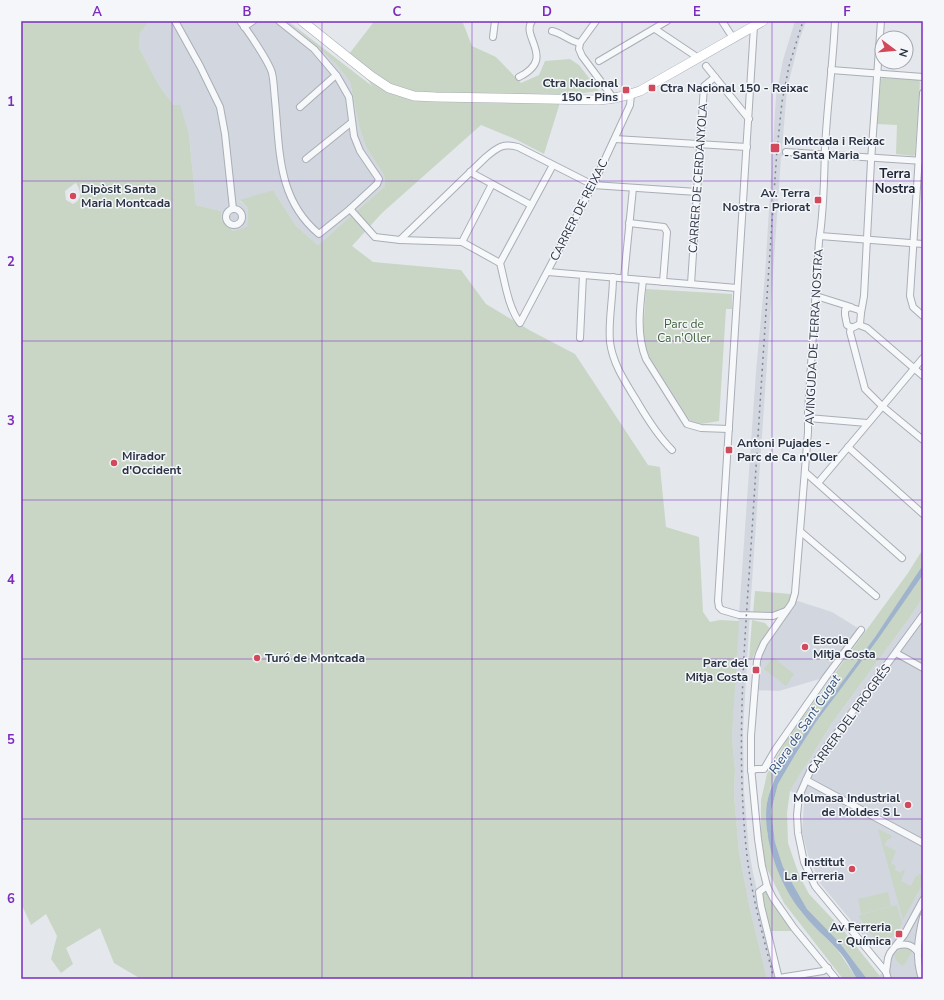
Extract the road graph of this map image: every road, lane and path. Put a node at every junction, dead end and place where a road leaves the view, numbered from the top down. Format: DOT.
graph roads {
  1 [pos="175,21"];
  2 [pos="240,21"];
  3 [pos="253,21"];
  4 [pos="279,21"];
  5 [pos="302,21"];
  6 [pos="495,21"];
  7 [pos="532,21"];
  8 [pos="596,21"];
  9 [pos="667,21"];
  10 [pos="722,21"];
  11 [pos="763,21"];
  12 [pos="835,21"];
  13 [pos="881,21"];
  14 [pos="754,26"];
  15 [pos="244,27"];
  16 [pos="655,29"];
  17 [pos="552,31"];
  18 [pos="493,37"];
  19 [pos="733,38"];
  20 [pos="580,43"];
  21 [pos="694,55"];
  22 [pos="599,61"];
  23 [pos="706,66"];
  24 [pos="831,70"];
  25 [pos="878,73"];
  26 [pos="336,76"];
  27 [pos="519,77"];
  28 [pos="715,77"];
  29 [pos="923,77"];
  30 [pos="923,93"];
  31 [pos="631,94"];
  32 [pos="614,98"];
  33 [pos="300,107"];
  34 [pos="749,118"];
  35 [pos="352,122"];
  36 [pos="615,139"];
  37 [pos="700,145"];
  38 [pos="747,147"];
  39 [pos="786,152"];
  40 [pos="826,155"];
  41 [pos="871,158"];
  42 [pos="306,159"];
  43 [pos="920,161"];
  44 [pos="553,166"];
  45 [pos="470,172"];
  46 [pos="492,184"];
  47 [pos="593,185"];
  48 [pos="633,188"];
  49 [pos="697,192"];
  50 [pos="531,205"];
  51 [pos="233,209"];
  52 [pos="350,209"];
  53 [pos="629,223"];
  54 [pos="820,236"];
  55 [pos="400,240"];
  56 [pos="867,240"];
  57 [pos="462,242"];
  58 [pos="913,243"];
  59 [pos="923,244"];
  60 [pos="500,263"];
  61 [pos="548,272"];
  62 [pos="583,275"];
  63 [pos="613,278"];
  64 [pos="624,278"];
  65 [pos="642,280"];
  66 [pos="663,282"];
  67 [pos="691,284"];
  68 [pos="737,288"];
  69 [pos="816,296"];
  70 [pos="837,303"];
  71 [pos="851,307"];
  72 [pos="845,313"];
  73 [pos="861,313"];
  74 [pos="923,316"];
  75 [pos="859,325"];
  76 [pos="851,327"];
  77 [pos="580,338"];
  78 [pos="923,358"];
  79 [pos="914,369"];
  80 [pos="923,376"];
  81 [pos="882,406"];
  82 [pos="808,418"];
  83 [pos="867,423"];
  84 [pos="729,429"];
  85 [pos="923,440"];
  86 [pos="848,447"];
  87 [pos="672,450"];
  88 [pos="805,472"];
  89 [pos="818,483"];
  90 [pos="923,514"];
  91 [pos="801,532"];
  92 [pos="902,558"];
  93 [pos="876,596"];
  94 [pos="788,610"];
  95 [pos="923,615"];
  96 [pos="767,616"];
  97 [pos="773,629"];
  98 [pos="861,630"];
  99 [pos="896,653"];
  100 [pos="923,668"];
  101 [pos="751,771"];
  102 [pos="806,780"];
  103 [pos="923,843"];
  104 [pos="767,886"];
  105 [pos="923,900"];
  106 [pos="923,917"];
  107 [pos="896,946"];
  108 [pos="918,952"];
  109 [pos="828,968"];
  110 [pos="886,972"];
  111 [pos="779,979"];
  112 [pos="836,979"];
  113 [pos="888,979"];
  114 [pos="922,979"];
  1 -- 51 [label="street"];
  2 -- 15 [label="street"];
  3 -- 15 [label="street"];
  4 -- 26 [label="street"];
  5 -- 32 [label="main road"];
  6 -- 18 [label="street"];
  7 -- 27 [label="street"];
  8 -- 20 [label="street"];
  9 -- 16 [label="street"];
  10 -- 19 [label="street"];
  11 -- 14 [label="main road"];
  12 -- 24 [label="street, AVINGUDA DE TERRA NOSTRA"];
  13 -- 25 [label="street"];
  14 -- 19 [label="main road"];
  14 -- 34 [label="street"];
  15 -- 52 [label="street"];
  16 -- 21 [label="street"];
  16 -- 22 [label="street"];
  17 -- 20 [label="street"];
  19 -- 31 [label="main road"];
  20 -- 32 [label="street"];
  23 -- 28 [label="street"];
  24 -- 25 [label="street"];
  24 -- 40 [label="street, AVINGUDA DE TERRA NOSTRA"];
  25 -- 29 [label="street"];
  25 -- 41 [label="street"];
  26 -- 33 [label="street"];
  26 -- 35 [label="street"];
  28 -- 34 [label="street"];
  28 -- 37 [label="street, CARRER DE CERDANYOLA"];
  30 -- 43 [label="street"];
  31 -- 32 [label="main road"];
  31 -- 36 [label="street, CARRER DE REIXAC"];
  34 -- 38 [label="street"];
  35 -- 42 [label="street"];
  35 -- 52 [label="street"];
  36 -- 37 [label="street"];
  36 -- 47 [label="street, CARRER DE REIXAC"];
  37 -- 38 [label="street"];
  37 -- 49 [label="street, CARRER DE CERDANYOLA"];
  38 -- 68 [label="street"];
  39 -- 40 [label="street"];
  40 -- 41 [label="street"];
  40 -- 54 [label="street, AVINGUDA DE TERRA NOSTRA"];
  41 -- 43 [label="street"];
  41 -- 56 [label="street"];
  43 -- 58 [label="street"];
  44 -- 45 [label="street"];
  44 -- 47 [label="street"];
  44 -- 50 [label="street"];
  45 -- 46 [label="street"];
  45 -- 55 [label="street"];
  46 -- 50 [label="street"];
  46 -- 57 [label="street"];
  47 -- 48 [label="street"];
  47 -- 61 [label="street, CARRER DE REIXAC"];
  48 -- 49 [label="street"];
  48 -- 53 [label="street"];
  49 -- 67 [label="street, CARRER DE CERDANYOLA"];
  50 -- 60 [label="street"];
  52 -- 55 [label="street"];
  53 -- 64 [label="street"];
  53 -- 66 [label="street"];
  54 -- 56 [label="street"];
  54 -- 69 [label="street, AVINGUDA DE TERRA NOSTRA"];
  55 -- 57 [label="street"];
  56 -- 58 [label="street"];
  56 -- 73 [label="street"];
  57 -- 60 [label="street"];
  58 -- 59 [label="street"];
  58 -- 74 [label="street"];
  60 -- 61 [label="street, CARRER DE REIXAC"];
  61 -- 62 [label="street"];
  62 -- 63 [label="street"];
  62 -- 77 [label="street"];
  63 -- 64 [label="street"];
  63 -- 87 [label="street"];
  64 -- 65 [label="street"];
  65 -- 66 [label="street"];
  65 -- 84 [label="street"];
  66 -- 67 [label="street"];
  67 -- 68 [label="street"];
  68 -- 84 [label="street"];
  69 -- 70 [label="street"];
  69 -- 82 [label="street, AVINGUDA DE TERRA NOSTRA"];
  70 -- 71 [label="street"];
  70 -- 72 [label="street"];
  71 -- 72 [label="street"];
  71 -- 73 [label="street"];
  72 -- 76 [label="street"];
  73 -- 75 [label="street"];
  75 -- 76 [label="street"];
  75 -- 79 [label="street"];
  76 -- 81 [label="street"];
  78 -- 79 [label="street"];
  79 -- 80 [label="street"];
  79 -- 81 [label="street"];
  81 -- 83 [label="street"];
  81 -- 85 [label="street"];
  82 -- 83 [label="street"];
  82 -- 88 [label="street, AVINGUDA DE TERRA NOSTRA"];
  83 -- 86 [label="street"];
  84 -- 96 [label="street"];
  86 -- 89 [label="street"];
  86 -- 90 [label="street"];
  88 -- 89 [label="street"];
  88 -- 91 [label="street, AVINGUDA DE TERRA NOSTRA"];
  89 -- 92 [label="street"];
  91 -- 93 [label="street"];
  91 -- 94 [label="street, AVINGUDA DE TERRA NOSTRA"];
  94 -- 96 [label="street"];
  94 -- 97 [label="street, AVINGUDA DE TERRA NOSTRA"];
  95 -- 99 [label="street, CARRER DEL PROGRÉS"];
  96 -- 97 [label="street"];
  97 -- 101 [label="street, AVINGUDA DE TERRA NOSTRA"];
  98 -- 101 [label="street"];
  99 -- 100 [label="street"];
  99 -- 102 [label="street, CARRER DEL PROGRÉS"];
  101 -- 104 [label="street, AVINGUDA DE TERRA NOSTRA"];
  102 -- 103 [label="street"];
  102 -- 110 [label="street, CARRER DEL PROGRÉS"];
  104 -- 109 [label="street, AVINGUDA DE TERRA NOSTRA"];
  104 -- 111 [label="street"];
  105 -- 107 [label="street"];
  106 -- 108 [label="street"];
  107 -- 108 [label="street"];
  107 -- 110 [label="street"];
  108 -- 114 [label="street"];
  109 -- 111 [label="street"];
  109 -- 112 [label="street, AVINGUDA DE TERRA NOSTRA"];
  110 -- 113 [label="street"];
}
